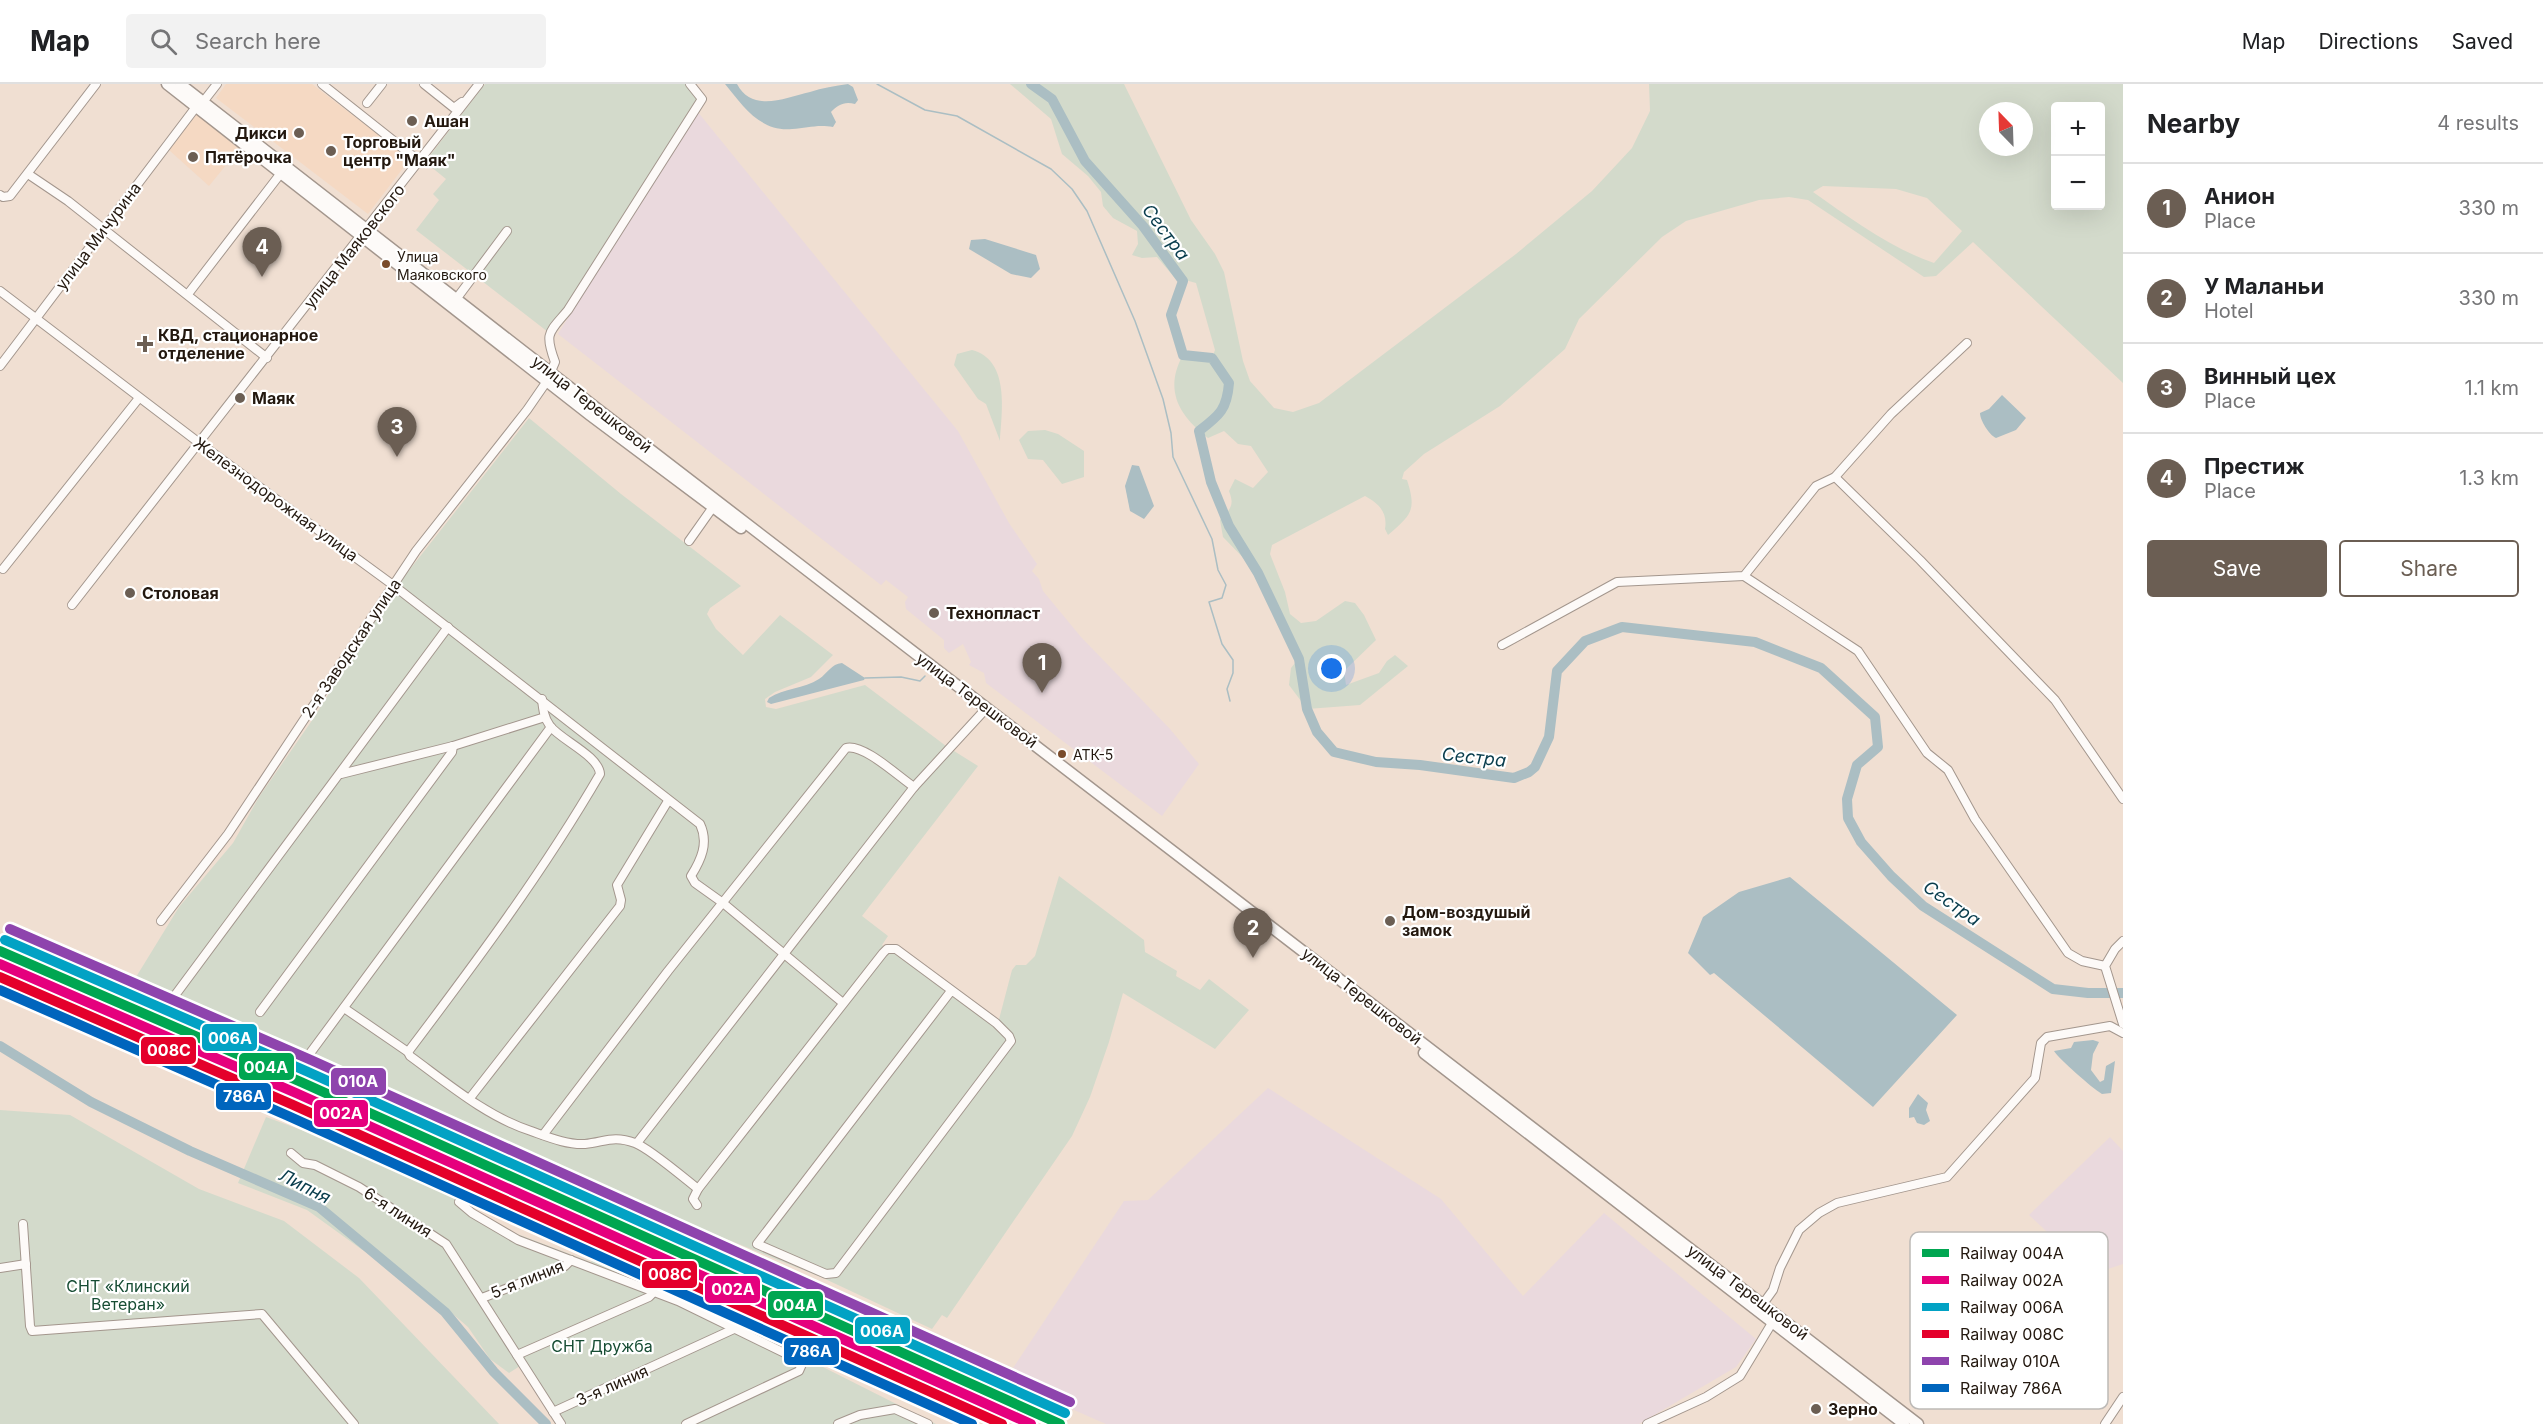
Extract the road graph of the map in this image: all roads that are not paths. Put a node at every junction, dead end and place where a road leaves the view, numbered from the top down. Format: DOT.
graph roads {
  1 [pos="96,84"];
  2 [pos="167,84"];
  3 [pos="180,84"];
  4 [pos="217,84"];
  5 [pos="322,84"];
  6 [pos="382,84"];
  7 [pos="424,84"];
  8 [pos="479,84"];
  9 [pos="690,84"];
  10 [pos="368,103"];
  11 [pos="200,105"];
  12 [pos="419,161"];
  13 [pos="281,173"];
  14 [pos="28,174"];
  15 [pos="0,195"];
  16 [pos="103,228"];
  17 [pos="507,231"];
  18 [pos="364,232"];
  19 [pos="0,291"];
  20 [pos="188,294"];
  21 [pos="457,298"];
  22 [pos="36,318"];
  23 [pos="1966,343"];
  24 [pos="267,358"];
  25 [pos="0,366"];
  26 [pos="549,377"];
  27 [pos="139,398"];
  28 [pos="198,442"];
  29 [pos="1835,477"];
  30 [pos="713,507"];
  31 [pos="689,541"];
  32 [pos="3,569"];
  33 [pos="1744,576"];
  34 [pos="393,585"];
  35 [pos="72,606"];
  36 [pos="448,627"];
  37 [pos="1502,645"];
  38 [pos="542,699"];
  39 [pos="982,712"];
  40 [pos="545,717"];
  41 [pos="551,727"];
  42 [pos="453,746"];
  43 [pos="341,774"];
  44 [pos="914,787"];
  45 [pos="2123,799"];
  46 [pos="668,801"];
  47 [pos="723,903"];
  48 [pos="161,921"];
  49 [pos="2123,941"];
  50 [pos="782,955"];
  51 [pos="2105,966"];
  52 [pos="951,991"];
  53 [pos="173,998"];
  54 [pos="843,1003"];
  55 [pos="344,1008"];
  56 [pos="260,1012"];
  57 [pos="2123,1024"];
  58 [pos="2123,1033"];
  59 [pos="311,1052"];
  60 [pos="408,1052"];
  61 [pos="470,1098"];
  62 [pos="543,1135"];
  63 [pos="637,1143"];
  64 [pos="291,1154"];
  65 [pos="698,1189"];
  66 [pos="459,1202"];
  67 [pos="697,1205"];
  68 [pos="23,1224"];
  69 [pos="571,1260"];
  70 [pos="26,1264"];
  71 [pos="0,1268"];
  72 [pos="654,1292"];
  73 [pos="482,1298"];
  74 [pos="1761,1307"];
  75 [pos="1775,1319"];
  76 [pos="736,1328"];
  77 [pos="517,1355"];
  78 [pos="2123,1397"];
  79 [pos="553,1412"];
  80 [pos="354,1424"];
  81 [pos="561,1424"];
  82 [pos="686,1424"];
  83 [pos="838,1424"];
  84 [pos="928,1424"];
  85 [pos="1647,1424"];
  86 [pos="1904,1424"];
  87 [pos="1918,1424"];
  88 [pos="2105,1424"];
  1 -- 14 [label="street"];
  2 -- 11 [label="highway, улица Терешковой"];
  3 -- 11 [label="highway, улица Терешковой"];
  4 -- 11 [label="street, улица Мичурина"];
  5 -- 12 [label="street"];
  6 -- 10 [label="street"];
  7 -- 8 [label="street"];
  8 -- 12 [label="street, улица Маяковского"];
  9 -- 26 [label="street"];
  11 -- 13 [label="highway, улица Терешковой"];
  11 -- 16 [label="street, улица Мичурина"];
  11 -- 18 [label="highway, улица Терешковой"];
  12 -- 18 [label="street, улица Маяковского"];
  13 -- 18 [label="highway, улица Терешковой"];
  13 -- 20 [label="street"];
  14 -- 15 [label="street"];
  14 -- 16 [label="street"];
  16 -- 20 [label="street"];
  16 -- 22 [label="street, улица Мичурина"];
  17 -- 21 [label="street"];
  18 -- 21 [label="highway, улица Терешковой"];
  18 -- 24 [label="street, улица Маяковского"];
  18 -- 26 [label="highway, улица Терешковой"];
  19 -- 22 [label="street, Железнодорожная улица"];
  20 -- 24 [label="street"];
  21 -- 26 [label="highway, улица Терешковой"];
  22 -- 25 [label="street, улица Мичурина"];
  22 -- 27 [label="street, Железнодорожная улица"];
  23 -- 29 [label="street"];
  24 -- 28 [label="street, улица Маяковского"];
  26 -- 30 [label="highway, улица Терешковой"];
  26 -- 34 [label="street, 2-я Заводская улица"];
  26 -- 74 [label="highway, улица Терешковой"];
  27 -- 28 [label="street, Железнодорожная улица"];
  27 -- 32 [label="street"];
  28 -- 34 [label="street, Железнодорожная улица"];
  28 -- 35 [label="street, улица Маяковского"];
  29 -- 33 [label="street"];
  29 -- 45 [label="street"];
  30 -- 31 [label="street"];
  30 -- 39 [label="highway, улица Терешковой"];
  33 -- 37 [label="street"];
  33 -- 51 [label="street"];
  34 -- 36 [label="street, Железнодорожная улица"];
  34 -- 48 [label="street, 2-я Заводская улица"];
  36 -- 38 [label="street, Железнодорожная улица"];
  36 -- 43 [label="street"];
  38 -- 40 [label="street"];
  38 -- 46 [label="street, Железнодорожная улица"];
  39 -- 44 [label="street"];
  39 -- 74 [label="highway, улица Терешковой"];
  40 -- 41 [label="street"];
  40 -- 42 [label="street"];
  41 -- 55 [label="street"];
  41 -- 60 [label="street"];
  42 -- 43 [label="street"];
  42 -- 56 [label="street"];
  43 -- 53 [label="street"];
  44 -- 47 [label="street"];
  44 -- 50 [label="street"];
  46 -- 47 [label="street, Железнодорожная улица"];
  46 -- 61 [label="street"];
  47 -- 50 [label="street"];
  47 -- 62 [label="street"];
  49 -- 51 [label="street"];
  50 -- 54 [label="street"];
  50 -- 63 [label="street"];
  51 -- 57 [label="street"];
  52 -- 52 [label="street"];
  52 -- 54 [label="street"];
  54 -- 65 [label="street"];
  55 -- 59 [label="street"];
  55 -- 60 [label="street"];
  58 -- 74 [label="street"];
  60 -- 61 [label="street"];
  61 -- 62 [label="street"];
  62 -- 63 [label="street"];
  63 -- 65 [label="street"];
  64 -- 73 [label="street, 6-я линия"];
  65 -- 67 [label="street"];
  66 -- 69 [label="street"];
  68 -- 70 [label="street"];
  69 -- 72 [label="street"];
  69 -- 73 [label="street, 5-я линия"];
  70 -- 71 [label="street"];
  70 -- 80 [label="street"];
  72 -- 76 [label="street"];
  72 -- 77 [label="street"];
  73 -- 77 [label="street, 6-я линия"];
  74 -- 75 [label="highway, улица Терешковой"];
  75 -- 85 [label="street"];
  75 -- 86 [label="highway, улица Терешковой"];
  75 -- 87 [label="highway, улица Терешковой"];
  76 -- 79 [label="street, 3-я линия"];
  76 -- 82 [label="street"];
  77 -- 79 [label="street, 6-я линия"];
  78 -- 88 [label="street"];
  79 -- 81 [label="street, 6-я линия"];
  83 -- 84 [label="street"];
}
